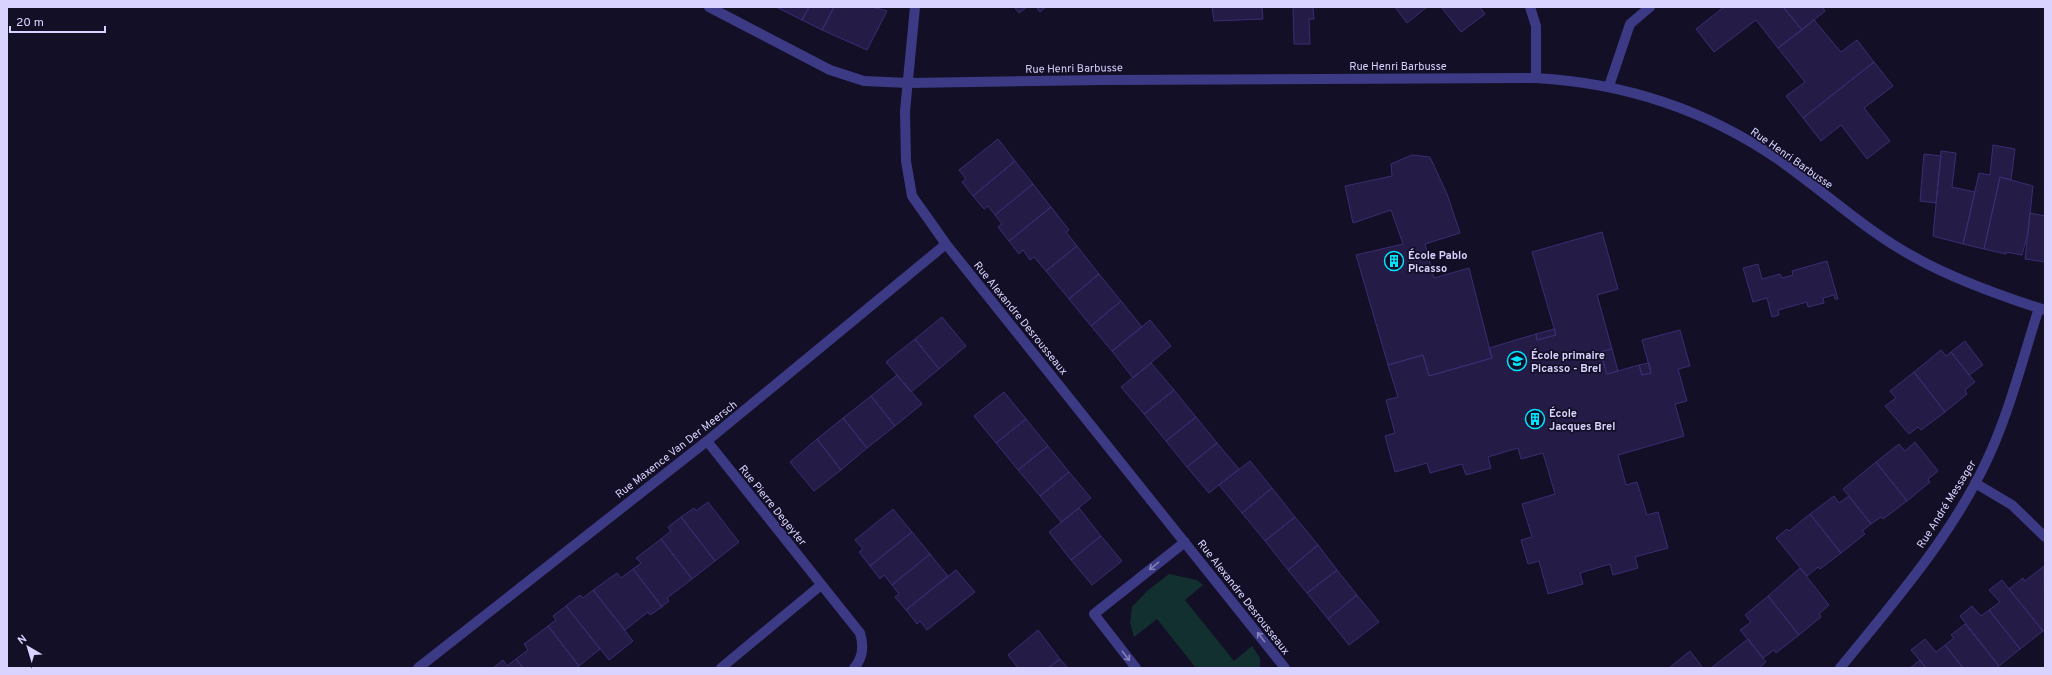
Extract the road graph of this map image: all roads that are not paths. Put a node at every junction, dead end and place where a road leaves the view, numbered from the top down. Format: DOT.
graph roads {
  1 [pos="709,7"];
  2 [pos="914,7"];
  3 [pos="1530,7"];
  4 [pos="1650,7"];
  5 [pos="1536,78"];
  6 [pos="908,83"];
  7 [pos="1609,86"];
  8 [pos="946,244"];
  9 [pos="2042,309"];
  10 [pos="707,441"];
  11 [pos="1975,484"];
  12 [pos="2045,537"];
  13 [pos="1185,542"];
  14 [pos="821,585"];
  15 [pos="418,668"];
  16 [pos="721,668"];
  17 [pos="854,668"];
  18 [pos="1136,668"];
  19 [pos="1285,668"];
  20 [pos="1840,668"];
  1 -- 6 [label="street, Rue Henri Barbusse"];
  2 -- 6 [label="street, Rue Alexandre Desrousseaux"];
  3 -- 5 [label="street"];
  4 -- 7 [label="street"];
  5 -- 6 [label="street, Rue Henri Barbusse"];
  5 -- 7 [label="street, Rue Henri Barbusse"];
  6 -- 8 [label="street, Rue Alexandre Desrousseaux"];
  7 -- 9 [label="street, Rue Henri Barbusse"];
  8 -- 10 [label="street, Rue Maxence Van Der Meersch"];
  8 -- 13 [label="street, Rue Alexandre Desrousseaux"];
  9 -- 11 [label="street, Rue André Messager"];
  10 -- 14 [label="street, Rue Pierre Degeyter"];
  10 -- 15 [label="street, Rue Maxence Van Der Meersch"];
  11 -- 12 [label="street"];
  11 -- 20 [label="street, Rue André Messager"];
  13 -- 18 [label="street, Rue Alexandre Desrousseaux, one-way"];
  19 -- 13 [label="street, Rue Alexandre Desrousseaux, one-way"];
  14 -- 16 [label="street"];
  14 -- 17 [label="street, Rue Pierre Degeyter"];
}
